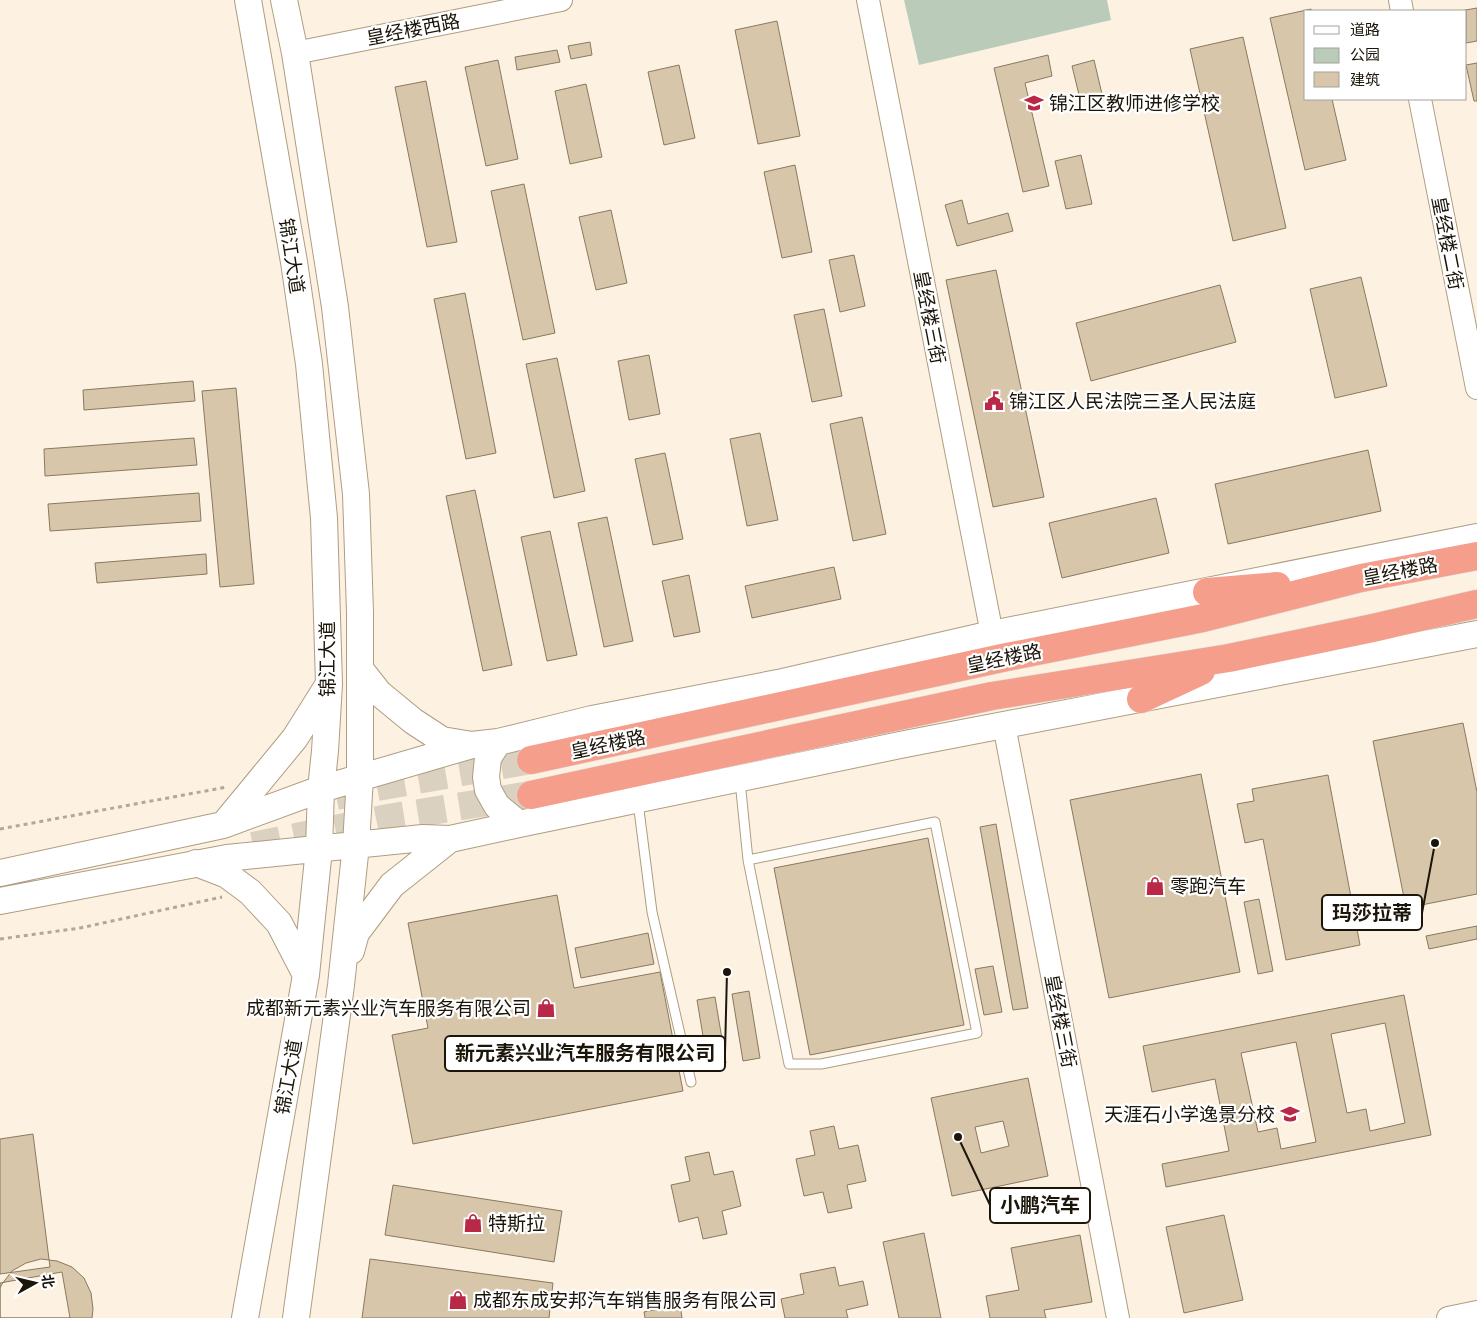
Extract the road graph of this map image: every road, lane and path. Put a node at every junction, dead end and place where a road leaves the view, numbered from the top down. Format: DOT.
graph roads {
  1 [pos="248,0"];
  2 [pos="284,0"];
  3 [pos="561,0"];
  4 [pos="868,0"];
  5 [pos="295,52"];
  6 [pos="1420,100"];
  7 [pos="1477,388"];
  8 [pos="1477,537"];
  9 [pos="1477,556"];
  10 [pos="1361,578"];
  11 [pos="1207,592"];
  12 [pos="1477,604"];
  13 [pos="992,634"];
  14 [pos="1477,634"];
  15 [pos="1229,658"];
  16 [pos="360,669"];
  17 [pos="329,684"];
  18 [pos="1141,699"];
  19 [pos="1004,725"];
  20 [pos="498,742"];
  21 [pos="472,745"];
  22 [pos="531,760"];
  23 [pos="360,777"];
  24 [pos="740,778"];
  25 [pos="260,781"];
  26 [pos="321,789"];
  27 [pos="531,795"];
  28 [pos="638,799"];
  29 [pos="518,824"];
  30 [pos="223,825"];
  31 [pos="0,829"];
  32 [pos="450,839"];
  33 [pos="356,845"];
  34 [pos="319,849"];
  35 [pos="748,860"];
  36 [pos="196,863"];
  37 [pos="0,873"];
  38 [pos="250,892"];
  39 [pos="0,901"];
  40 [pos="0,939"];
  41 [pos="306,974"];
  42 [pos="341,985"];
  43 [pos="690,1082"];
  44 [pos="1477,1312"];
  45 [pos="246,1318"];
  46 [pos="296,1318"];
  47 [pos="1118,1318"];
  48 [pos="1448,1318"];
  1 -- 17 [label="main road, 锦江大道"];
  2 -- 5 [label="main road, 锦江大道"];
  3 -- 5 [label="street, 皇经楼西路"];
  4 -- 13 [label="street, 皇经楼三街"];
  5 -- 16 [label="main road, 锦江大道"];
  6 -- 7 [label="street, 皇经楼二街"];
  8 -- 11 [label="main road"];
  9 -- 10 [label="highway, 皇经楼路"];
  10 -- 11 [label="highway"];
  10 -- 22 [label="highway, 皇经楼路"];
  11 -- 13 [label="main road"];
  12 -- 15 [label="highway, 皇经楼路"];
  13 -- 20 [label="main road"];
  14 -- 18 [label="main road"];
  15 -- 18 [label="highway"];
  15 -- 27 [label="highway, 皇经楼路"];
  16 -- 21 [label="main road"];
  16 -- 23 [label="main road, 锦江大道"];
  17 -- 25 [label="main road"];
  17 -- 26 [label="main road, 锦江大道"];
  18 -- 19 [label="main road"];
  19 -- 24 [label="main road"];
  19 -- 47 [label="street, 皇经楼三街"];
  20 -- 21 [label="main road"];
  20 -- 29 [label="main road"];
  21 -- 23 [label="main road"];
  23 -- 26 [label="main road"];
  23 -- 33 [label="main road, 锦江大道"];
  24 -- 28 [label="main road"];
  24 -- 35 [label="lane"];
  25 -- 30 [label="main road"];
  25 -- 31 [label="path"];
  26 -- 30 [label="main road"];
  26 -- 34 [label="main road, 锦江大道"];
  28 -- 29 [label="main road"];
  28 -- 43 [label="lane"];
  29 -- 32 [label="main road"];
  30 -- 37 [label="main road"];
  32 -- 33 [label="main road"];
  32 -- 42 [label="main road"];
  33 -- 34 [label="main road"];
  33 -- 42 [label="main road, 锦江大道"];
  34 -- 36 [label="main road"];
  34 -- 41 [label="main road, 锦江大道"];
  35 -- 35 [label="lane"];
  36 -- 38 [label="main road"];
  36 -- 39 [label="main road"];
  38 -- 40 [label="path"];
  38 -- 41 [label="main road"];
  41 -- 45 [label="main road, 锦江大道"];
  42 -- 46 [label="main road, 锦江大道"];
  44 -- 48 [label="street"];
}
